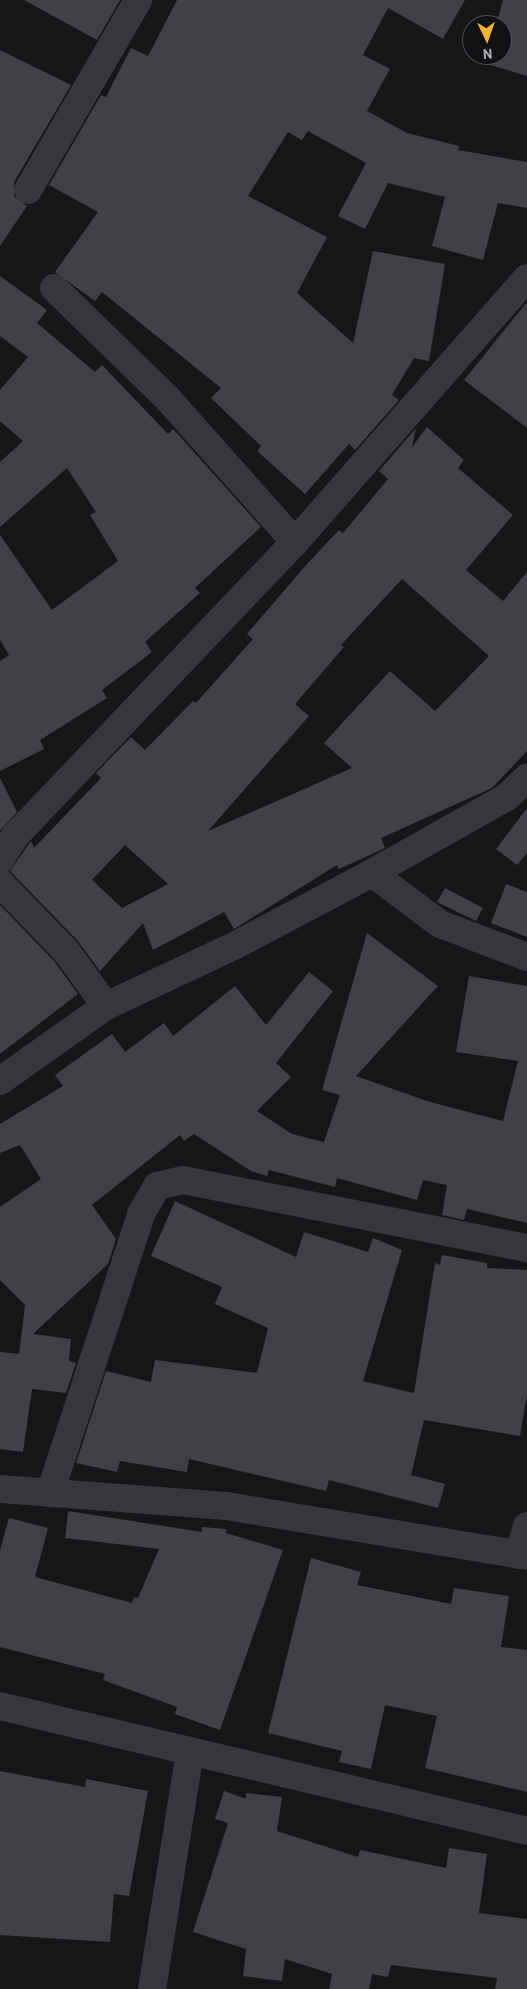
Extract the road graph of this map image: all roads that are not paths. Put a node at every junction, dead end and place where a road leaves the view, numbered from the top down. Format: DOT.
graph roads {
  1 [pos="138,0"];
  2 [pos="28,190"];
  3 [pos="527,278"];
  4 [pos="54,288"];
  5 [pos="295,542"];
  6 [pos="527,778"];
  7 [pos="0,860"];
  8 [pos="372,873"];
  9 [pos="0,883"];
  10 [pos="527,957"];
  11 [pos="106,1006"];
  12 [pos="0,1081"];
  13 [pos="527,1248"];
  14 [pos="0,1489"];
  15 [pos="50,1493"];
  16 [pos="527,1526"];
  17 [pos="523,1556"];
  18 [pos="0,1706"];
  19 [pos="190,1752"];
  20 [pos="527,1831"];
  21 [pos="152,1989"];
  1 -- 2 [label="street"];
  3 -- 5 [label="street"];
  4 -- 5 [label="street"];
  5 -- 7 [label="street"];
  6 -- 8 [label="street"];
  8 -- 10 [label="street"];
  8 -- 11 [label="street"];
  9 -- 11 [label="street"];
  11 -- 12 [label="street"];
  13 -- 15 [label="street"];
  14 -- 15 [label="street"];
  15 -- 17 [label="street"];
  16 -- 17 [label="street"];
  18 -- 19 [label="street"];
  19 -- 20 [label="street"];
  19 -- 21 [label="street"];
}
